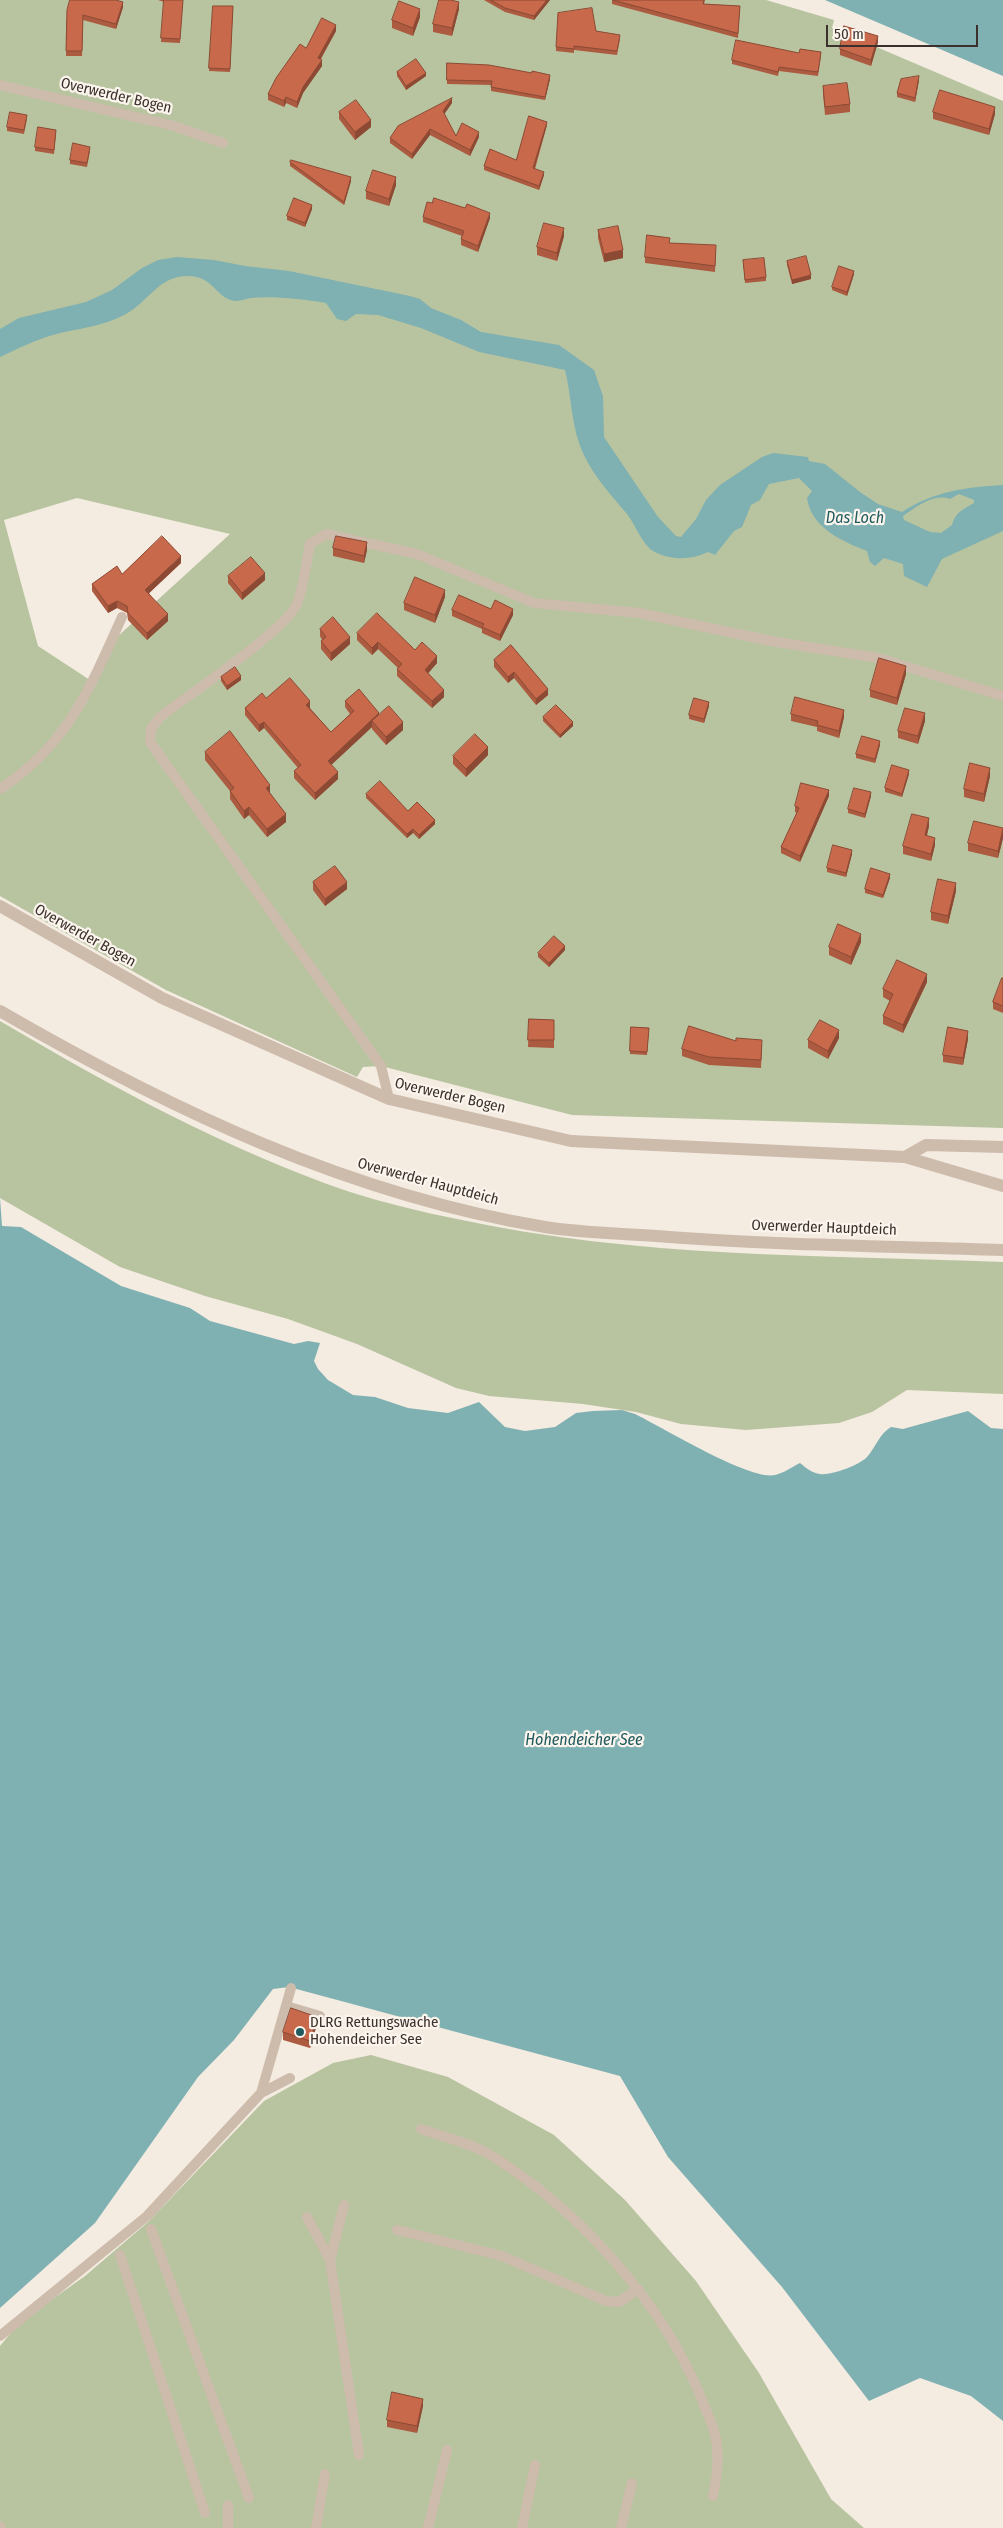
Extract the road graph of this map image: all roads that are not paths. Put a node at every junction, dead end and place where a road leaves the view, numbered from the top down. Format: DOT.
graph roads {
  1 [pos="0,85"];
  2 [pos="223,143"];
  3 [pos="122,617"];
  4 [pos="1003,696"];
  5 [pos="0,789"];
  6 [pos="0,906"];
  7 [pos="0,1011"];
  8 [pos="389,1099"];
  9 [pos="1003,1147"];
  10 [pos="905,1157"];
  11 [pos="1003,1186"];
  12 [pos="1003,1250"];
  13 [pos="291,1988"];
  14 [pos="286,2006"];
  15 [pos="320,2016"];
  16 [pos="290,2078"];
  17 [pos="261,2093"];
  18 [pos="421,2129"];
  19 [pos="344,2205"];
  20 [pos="308,2217"];
  21 [pos="151,2228"];
  22 [pos="397,2230"];
  23 [pos="120,2255"];
  24 [pos="330,2260"];
  25 [pos="638,2289"];
  26 [pos="0,2336"];
  27 [pos="446,2450"];
  28 [pos="359,2455"];
  29 [pos="535,2465"];
  30 [pos="325,2474"];
  31 [pos="632,2483"];
  32 [pos="713,2496"];
  33 [pos="249,2498"];
  34 [pos="228,2505"];
  35 [pos="205,2513"];
  36 [pos="228,2528"];
  37 [pos="316,2528"];
  38 [pos="428,2528"];
  39 [pos="522,2528"];
  40 [pos="621,2528"];
  1 -- 2 [label="lane, Overwerder Bogen"];
  3 -- 5 [label="lane"];
  4 -- 8 [label="lane"];
  6 -- 8 [label="street, Overwerder Bogen"];
  7 -- 12 [label="street, Overwerder Hauptdeich"];
  8 -- 10 [label="street, Overwerder Bogen"];
  9 -- 10 [label="street, Overwerder Bogen"];
  10 -- 11 [label="street, Overwerder Bogen"];
  13 -- 14 [label="lane"];
  14 -- 15 [label="lane"];
  14 -- 17 [label="lane"];
  16 -- 17 [label="lane"];
  17 -- 26 [label="lane"];
  18 -- 25 [label="lane"];
  19 -- 24 [label="lane"];
  20 -- 24 [label="lane"];
  21 -- 33 [label="lane"];
  22 -- 25 [label="lane"];
  23 -- 35 [label="lane"];
  24 -- 28 [label="lane"];
  25 -- 32 [label="lane"];
  27 -- 38 [label="lane"];
  29 -- 39 [label="lane"];
  30 -- 37 [label="lane"];
  31 -- 40 [label="lane"];
  34 -- 36 [label="lane"];
}
